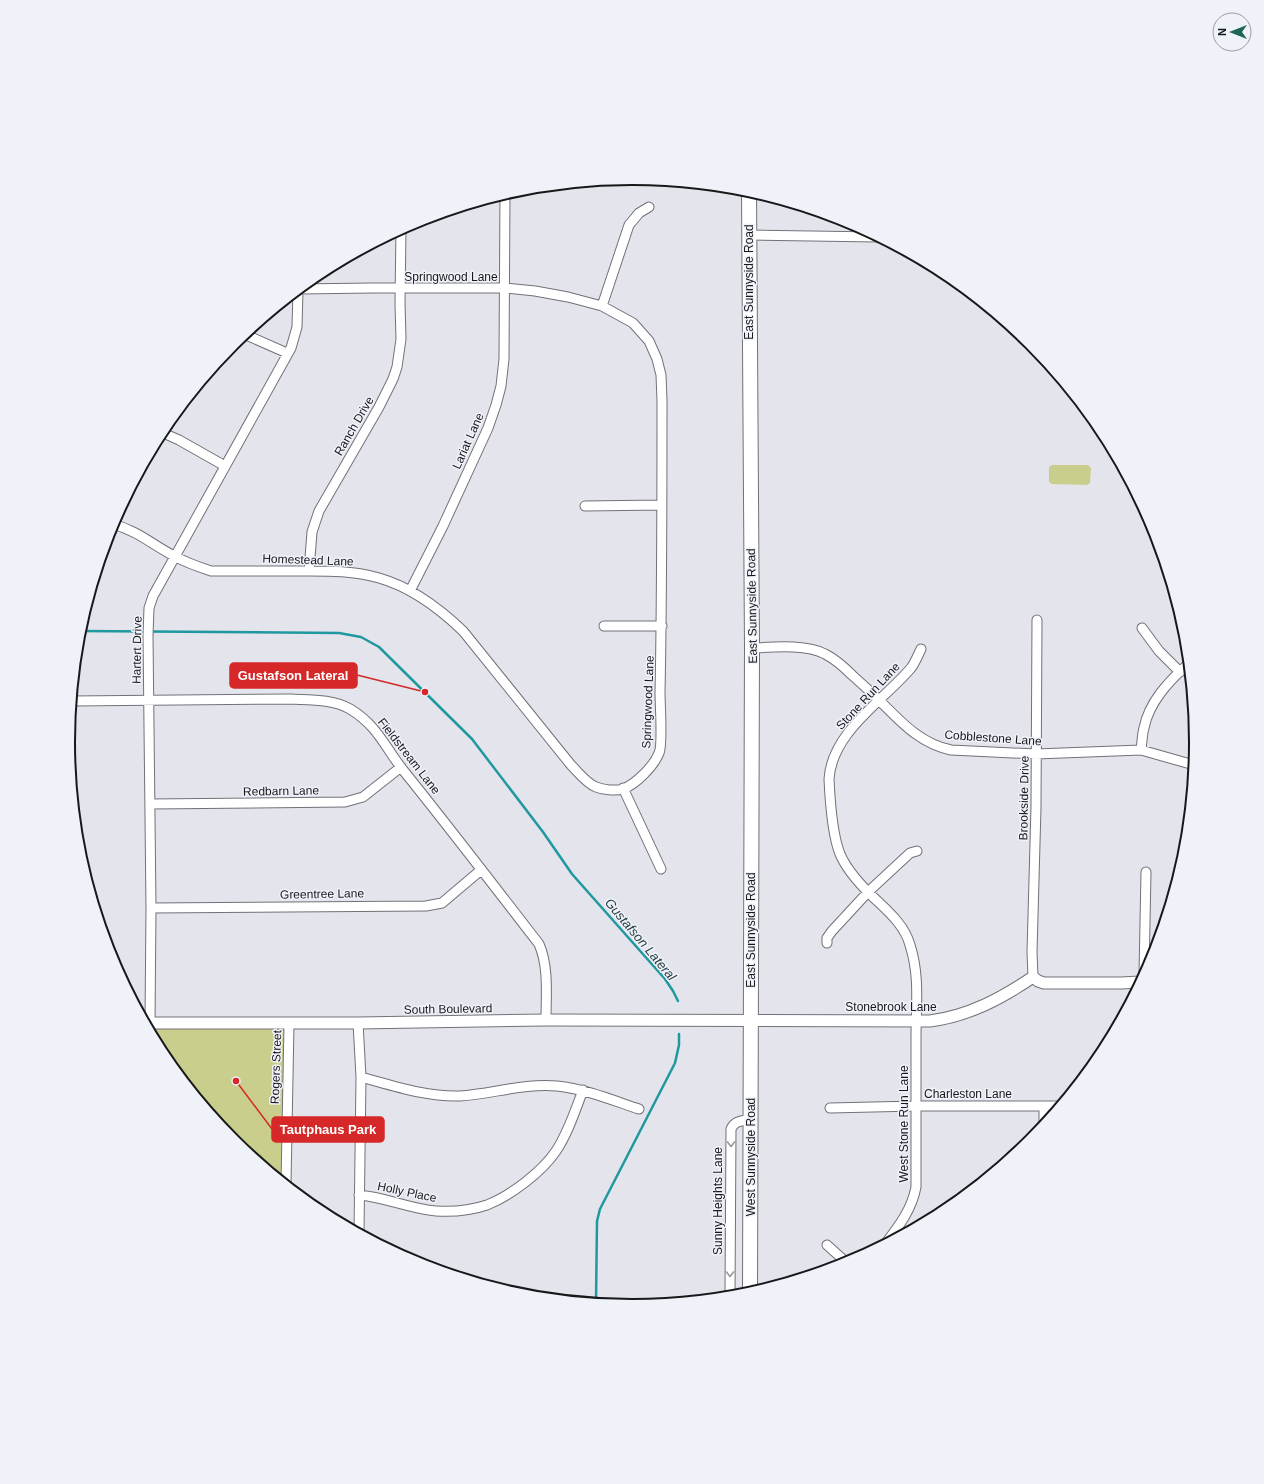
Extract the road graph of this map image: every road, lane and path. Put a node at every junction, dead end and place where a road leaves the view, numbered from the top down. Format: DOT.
graph roads {
  1 [pos="749,198"];
  2 [pos="505,200"];
  3 [pos="649,207"];
  4 [pos="401,235"];
  5 [pos="749,235"];
  6 [pos="867,237"];
  7 [pos="505,288"];
  8 [pos="401,289"];
  9 [pos="308,290"];
  10 [pos="299,296"];
  11 [pos="602,306"];
  12 [pos="250,337"];
  13 [pos="287,353"];
  14 [pos="168,435"];
  15 [pos="225,466"];
  16 [pos="661,505"];
  17 [pos="585,506"];
  18 [pos="118,526"];
  19 [pos="175,557"];
  20 [pos="309,571"];
  21 [pos="410,591"];
  22 [pos="1037,620"];
  23 [pos="604,626"];
  24 [pos="662,626"];
  25 [pos="1142,628"];
  26 [pos="752,648"];
  27 [pos="921,649"];
  28 [pos="1184,668"];
  29 [pos="1180,672"];
  30 [pos="880,700"];
  31 [pos="77,701"];
  32 [pos="148,701"];
  33 [pos="1141,750"];
  34 [pos="1036,754"];
  35 [pos="1188,763"];
  36 [pos="401,767"];
  37 [pos="620,789"];
  38 [pos="150,804"];
  39 [pos="917,851"];
  40 [pos="661,869"];
  41 [pos="481,870"];
  42 [pos="1146,872"];
  43 [pos="868,892"];
  44 [pos="151,908"];
  45 [pos="827,943"];
  46 [pos="1144,961"];
  47 [pos="1033,977"];
  48 [pos="1135,982"];
  49 [pos="917,996"];
  50 [pos="148,1017"];
  51 [pos="546,1020"];
  52 [pos="750,1020"];
  53 [pos="916,1020"];
  54 [pos="290,1022"];
  55 [pos="152,1023"];
  56 [pos="358,1023"];
  57 [pos="362,1077"];
  58 [pos="584,1090"];
  59 [pos="916,1106"];
  60 [pos="1044,1106"];
  61 [pos="1053,1106"];
  62 [pos="830,1108"];
  63 [pos="639,1109"];
  64 [pos="1044,1117"];
  65 [pos="751,1119"];
  66 [pos="286,1178"];
  67 [pos="359,1195"];
  68 [pos="358,1227"];
  69 [pos="895,1233"];
  70 [pos="827,1245"];
  71 [pos="841,1259"];
  72 [pos="750,1286"];
  73 [pos="730,1290"];
  1 -- 5 [label="main road, East Sunnyside Road"];
  2 -- 7 [label="street, Lariat Lane"];
  3 -- 11 [label="street"];
  4 -- 8 [label="street, Ranch Drive"];
  5 -- 6 [label="street"];
  5 -- 26 [label="main road, East Sunnyside Road"];
  7 -- 8 [label="street, Springwood Lane"];
  7 -- 11 [label="street, Springwood Lane"];
  7 -- 21 [label="street, Lariat Lane"];
  8 -- 9 [label="street, Springwood Lane"];
  8 -- 20 [label="street, Ranch Drive"];
  10 -- 13 [label="street, Hartert Drive"];
  11 -- 16 [label="street, Springwood Lane"];
  12 -- 13 [label="street"];
  13 -- 15 [label="street, Hartert Drive"];
  14 -- 15 [label="street"];
  15 -- 19 [label="street, Hartert Drive"];
  16 -- 17 [label="street"];
  16 -- 24 [label="street, Springwood Lane"];
  18 -- 19 [label="street, Homestead Lane"];
  19 -- 20 [label="street, Homestead Lane"];
  19 -- 32 [label="street, Hartert Drive"];
  20 -- 21 [label="street, Homestead Lane"];
  21 -- 37 [label="street, Homestead Lane"];
  22 -- 34 [label="street, Brookside Drive"];
  23 -- 24 [label="street"];
  24 -- 37 [label="street, Springwood Lane"];
  25 -- 29 [label="street"];
  26 -- 30 [label="street, Cobblestone Lane"];
  26 -- 52 [label="main road, East Sunnyside Road"];
  27 -- 30 [label="street, Stone Run Lane"];
  28 -- 29 [label="street"];
  29 -- 33 [label="street"];
  30 -- 34 [label="street, Cobblestone Lane"];
  30 -- 43 [label="street, Stone Run Lane"];
  31 -- 32 [label="street, Fieldstream Lane"];
  32 -- 36 [label="street, Fieldstream Lane"];
  32 -- 38 [label="street, Hartert Drive"];
  33 -- 34 [label="street, Cobblestone Lane"];
  33 -- 35 [label="street, Cobblestone Lane"];
  34 -- 47 [label="street, Brookside Drive"];
  36 -- 38 [label="street, Redbarn Lane"];
  36 -- 41 [label="street, Fieldstream Lane"];
  37 -- 40 [label="street"];
  38 -- 44 [label="street, Hartert Drive"];
  39 -- 43 [label="street"];
  41 -- 44 [label="street, Greentree Lane"];
  41 -- 51 [label="street, Fieldstream Lane"];
  42 -- 46 [label="street"];
  43 -- 45 [label="street"];
  43 -- 49 [label="street, Stone Run Lane"];
  44 -- 50 [label="street, Hartert Drive"];
  47 -- 48 [label="street"];
  47 -- 53 [label="street, Stonebrook Lane"];
  49 -- 53 [label="street, West Stone Run Lane"];
  51 -- 52 [label="street, South Boulevard"];
  51 -- 56 [label="street, South Boulevard"];
  52 -- 53 [label="street, Stonebrook Lane"];
  52 -- 65 [label="main road, West Sunnyside Road"];
  53 -- 59 [label="street, West Stone Run Lane"];
  54 -- 55 [label="street, South Boulevard"];
  54 -- 56 [label="street, South Boulevard"];
  54 -- 66 [label="street, Rogers Street"];
  56 -- 57 [label="street"];
  57 -- 58 [label="street"];
  57 -- 67 [label="street"];
  58 -- 63 [label="street"];
  58 -- 67 [label="street, Holly Place"];
  59 -- 60 [label="street, Charleston Lane"];
  59 -- 62 [label="street, Charleston Lane"];
  59 -- 69 [label="street, West Stone Run Lane"];
  60 -- 61 [label="street, Charleston Lane"];
  60 -- 64 [label="street"];
  65 -- 72 [label="main road, West Sunnyside Road"];
  65 -- 73 [label="street, Sunny Heights Lane, one-way"];
  67 -- 68 [label="street"];
  70 -- 71 [label="street"];
}
